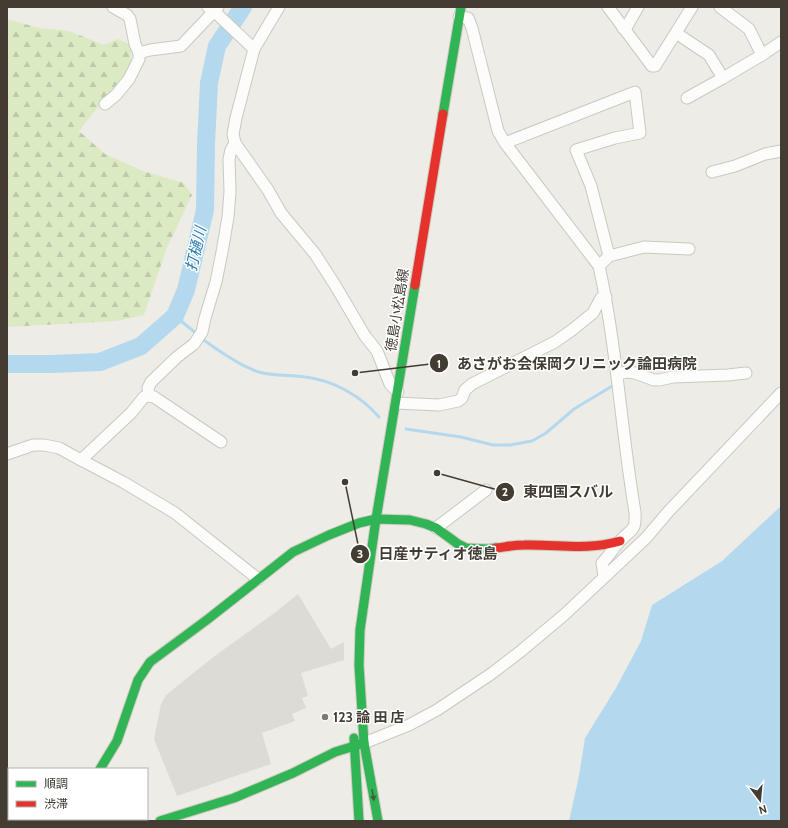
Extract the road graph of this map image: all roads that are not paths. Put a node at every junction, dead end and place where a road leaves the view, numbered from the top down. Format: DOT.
graph roads {
  1 [pos="113,7"];
  2 [pos="279,7"];
  3 [pos="608,7"];
  4 [pos="638,7"];
  5 [pos="692,7"];
  6 [pos="720,7"];
  7 [pos="214,10"];
  8 [pos="460,12"];
  9 [pos="623,28"];
  10 [pos="676,34"];
  11 [pos="781,42"];
  12 [pos="252,47"];
  13 [pos="140,53"];
  14 [pos="762,55"];
  15 [pos="723,78"];
  16 [pos="687,98"];
  17 [pos="105,104"];
  18 [pos="235,143"];
  19 [pos="505,143"];
  20 [pos="781,151"];
  21 [pos="712,172"];
  22 [pos="689,248"];
  23 [pos="609,256"];
  24 [pos="599,266"];
  25 [pos="606,297"];
  26 [pos="746,373"];
  27 [pos="617,374"];
  28 [pos="781,393"];
  29 [pos="149,396"];
  30 [pos="397,397"];
  31 [pos="221,442"];
  32 [pos="7,454"];
  33 [pos="81,460"];
  34 [pos="486,490"];
  35 [pos="376,519"];
  36 [pos="657,524"];
  37 [pos="436,528"];
  38 [pos="631,532"];
  39 [pos="620,540"];
  40 [pos="604,576"];
  41 [pos="258,578"];
  42 [pos="359,745"];
  43 [pos="101,768"];
  44 [pos="160,821"];
  45 [pos="359,821"];
  46 [pos="378,821"];
  1 -- 13 [label="street"];
  2 -- 12 [label="street"];
  3 -- 9 [label="street"];
  4 -- 9 [label="street"];
  5 -- 10 [label="street"];
  6 -- 14 [label="street"];
  7 -- 12 [label="street"];
  7 -- 13 [label="street"];
  8 -- 19 [label="street"];
  8 -- 30 [label="main road, 徳島小松島線"];
  9 -- 10 [label="street"];
  10 -- 15 [label="street"];
  11 -- 14 [label="street"];
  12 -- 18 [label="street"];
  13 -- 17 [label="street"];
  14 -- 15 [label="street"];
  15 -- 16 [label="street"];
  18 -- 29 [label="street"];
  18 -- 30 [label="street"];
  19 -- 23 [label="street"];
  19 -- 24 [label="street"];
  20 -- 21 [label="street"];
  22 -- 23 [label="street"];
  23 -- 24 [label="street"];
  24 -- 25 [label="street"];
  25 -- 27 [label="street"];
  25 -- 30 [label="street"];
  26 -- 27 [label="street"];
  27 -- 38 [label="street"];
  28 -- 36 [label="street"];
  29 -- 31 [label="street"];
  29 -- 33 [label="street"];
  30 -- 35 [label="main road, 徳島小松島線"];
  32 -- 33 [label="street"];
  33 -- 41 [label="street"];
  34 -- 37 [label="street"];
  35 -- 37 [label="main road"];
  35 -- 41 [label="main road"];
  35 -- 42 [label="main road, 徳島小松島線"];
  36 -- 38 [label="street"];
  36 -- 40 [label="street"];
  37 -- 39 [label="main road"];
  38 -- 39 [label="street"];
  39 -- 40 [label="street"];
  40 -- 42 [label="street"];
  41 -- 43 [label="main road"];
  42 -- 44 [label="main road"];
  42 -- 45 [label="main road, 徳島小松島線"];
  42 -- 46 [label="main road, 徳島小松島線, one-way"];
}
